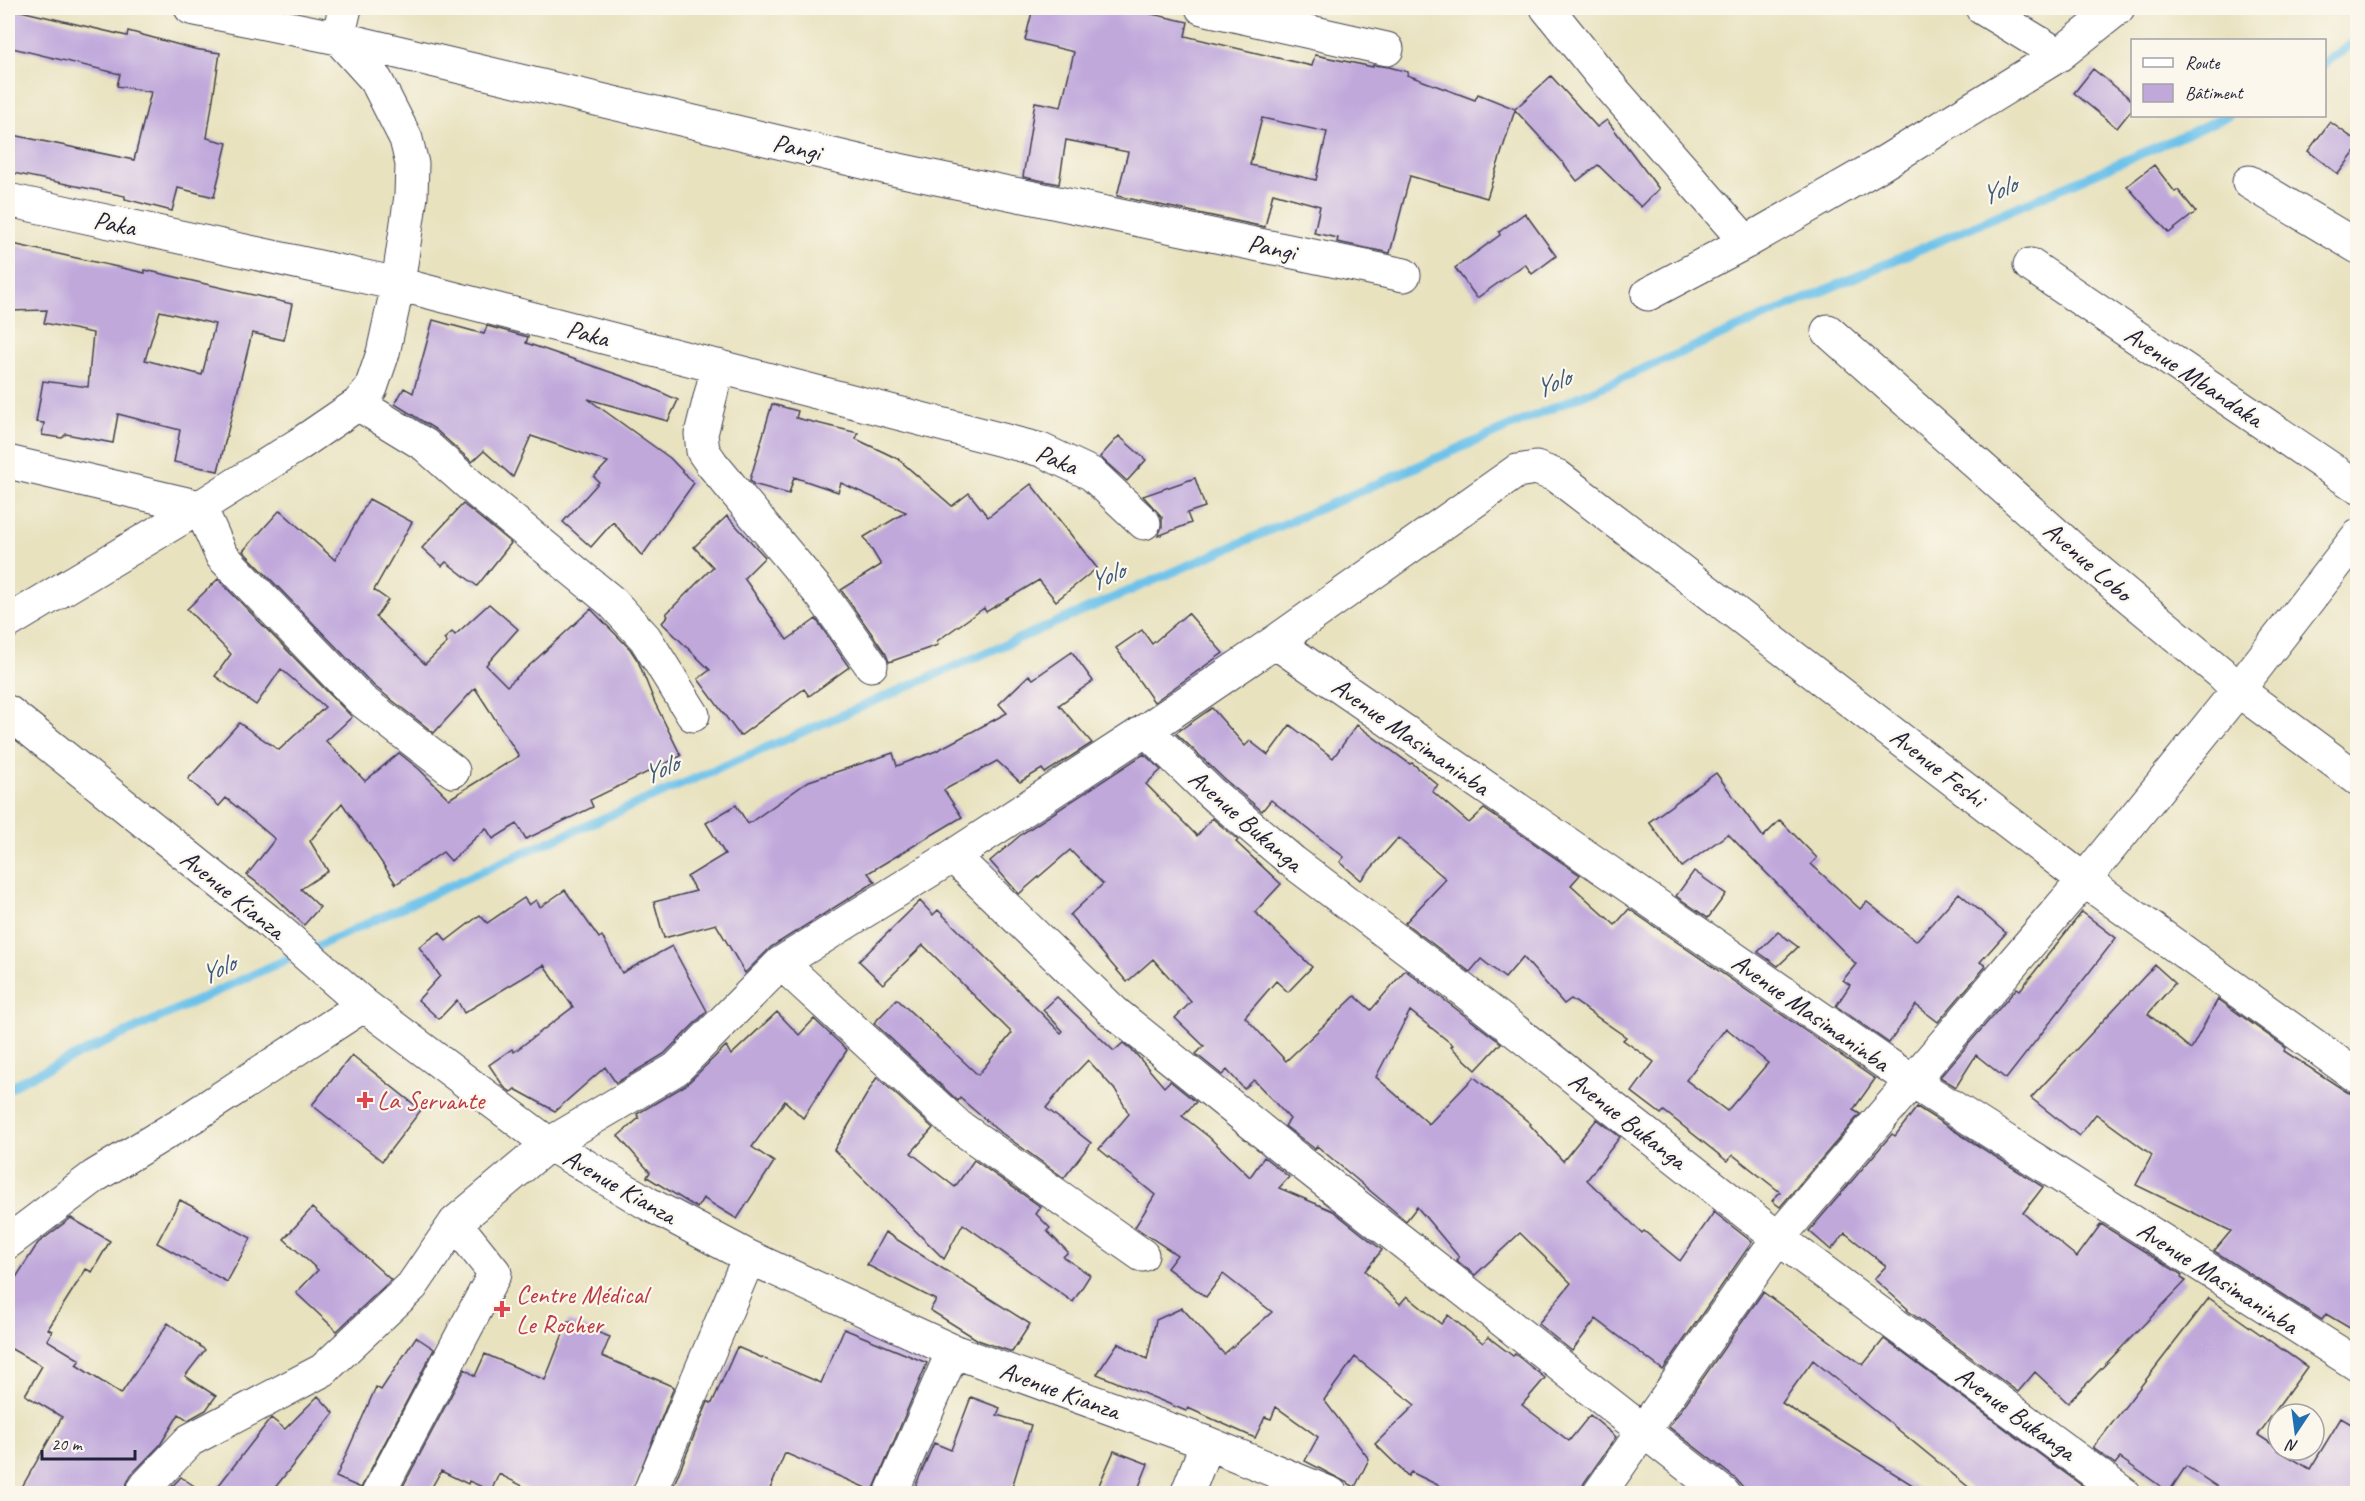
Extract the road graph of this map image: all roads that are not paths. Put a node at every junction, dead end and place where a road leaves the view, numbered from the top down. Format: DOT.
graph roads {
  1 [pos="191,8"];
  2 [pos="1202,8"];
  3 [pos="1547,8"];
  4 [pos="1983,8"];
  5 [pos="2118,8"];
  6 [pos="341,23"];
  7 [pos="1387,49"];
  8 [pos="2059,55"];
  9 [pos="2249,182"];
  10 [pos="8,200"];
  11 [pos="1746,242"];
  12 [pos="2358,247"];
  13 [pos="2030,265"];
  14 [pos="1404,274"];
  15 [pos="398,284"];
  16 [pos="1648,294"];
  17 [pos="1828,332"];
  18 [pos="718,366"];
  19 [pos="358,404"];
  20 [pos="8,462"];
  21 [pos="2358,487"];
  22 [pos="200,507"];
  23 [pos="1144,523"];
  24 [pos="2358,536"];
  25 [pos="8,622"];
  26 [pos="1275,642"];
  27 [pos="871,665"];
  28 [pos="2238,690"];
  29 [pos="8,712"];
  30 [pos="693,715"];
  31 [pos="1146,730"];
  32 [pos="453,771"];
  33 [pos="2358,779"];
  34 [pos="953,856"];
  35 [pos="2085,880"];
  36 [pos="781,963"];
  37 [pos="364,1005"];
  38 [pos="2358,1077"];
  39 [pos="1913,1082"];
  40 [pos="549,1144"];
  41 [pos="455,1223"];
  42 [pos="1778,1238"];
  43 [pos="8,1242"];
  44 [pos="1142,1255"];
  45 [pos="749,1257"];
  46 [pos="953,1351"];
  47 [pos="2358,1365"];
  48 [pos="1644,1430"];
  49 [pos="1207,1443"];
  50 [pos="141,1494"];
  51 [pos="378,1494"];
  52 [pos="649,1494"];
  53 [pos="891,1494"];
  54 [pos="1187,1494"];
  55 [pos="1331,1494"];
  56 [pos="1599,1494"];
  57 [pos="1724,1494"];
  58 [pos="2124,1494"];
  1 -- 6 [label="street, Pangi"];
  2 -- 7 [label="street"];
  3 -- 11 [label="street"];
  4 -- 8 [label="street"];
  5 -- 8 [label="street"];
  6 -- 14 [label="street, Pangi"];
  6 -- 15 [label="street"];
  8 -- 11 [label="street"];
  9 -- 12 [label="street"];
  10 -- 15 [label="street, Paka"];
  11 -- 16 [label="street"];
  13 -- 21 [label="street, Avenue Mbandaka"];
  15 -- 18 [label="street, Paka"];
  15 -- 19 [label="street"];
  17 -- 28 [label="street, Avenue Lobo"];
  18 -- 23 [label="street, Paka"];
  18 -- 27 [label="street"];
  19 -- 22 [label="street"];
  19 -- 30 [label="street"];
  20 -- 22 [label="street"];
  22 -- 25 [label="street"];
  22 -- 32 [label="street"];
  24 -- 28 [label="street"];
  26 -- 31 [label="street"];
  26 -- 35 [label="street, Avenue Feshi"];
  26 -- 39 [label="street, Avenue Masimaninba"];
  28 -- 33 [label="street, Avenue Lobo"];
  28 -- 35 [label="street"];
  29 -- 37 [label="street, Avenue Kianza"];
  31 -- 34 [label="street"];
  31 -- 42 [label="street, Avenue Bukanga"];
  34 -- 36 [label="street"];
  34 -- 48 [label="street"];
  35 -- 38 [label="street, Avenue Feshi"];
  35 -- 39 [label="street"];
  36 -- 40 [label="street"];
  36 -- 44 [label="street"];
  37 -- 40 [label="street, Avenue Kianza"];
  37 -- 43 [label="street"];
  39 -- 42 [label="street"];
  39 -- 47 [label="street, Avenue Masimaninba"];
  40 -- 41 [label="street"];
  40 -- 45 [label="street, Avenue Kianza"];
  41 -- 50 [label="street"];
  41 -- 51 [label="street"];
  42 -- 48 [label="street"];
  42 -- 58 [label="street, Avenue Bukanga"];
  45 -- 46 [label="street, Avenue Kianza"];
  45 -- 52 [label="street"];
  46 -- 49 [label="street, Avenue Kianza"];
  46 -- 53 [label="street"];
  48 -- 56 [label="street"];
  48 -- 57 [label="street"];
  49 -- 54 [label="street"];
  49 -- 55 [label="street, Avenue Kianza"];
}
